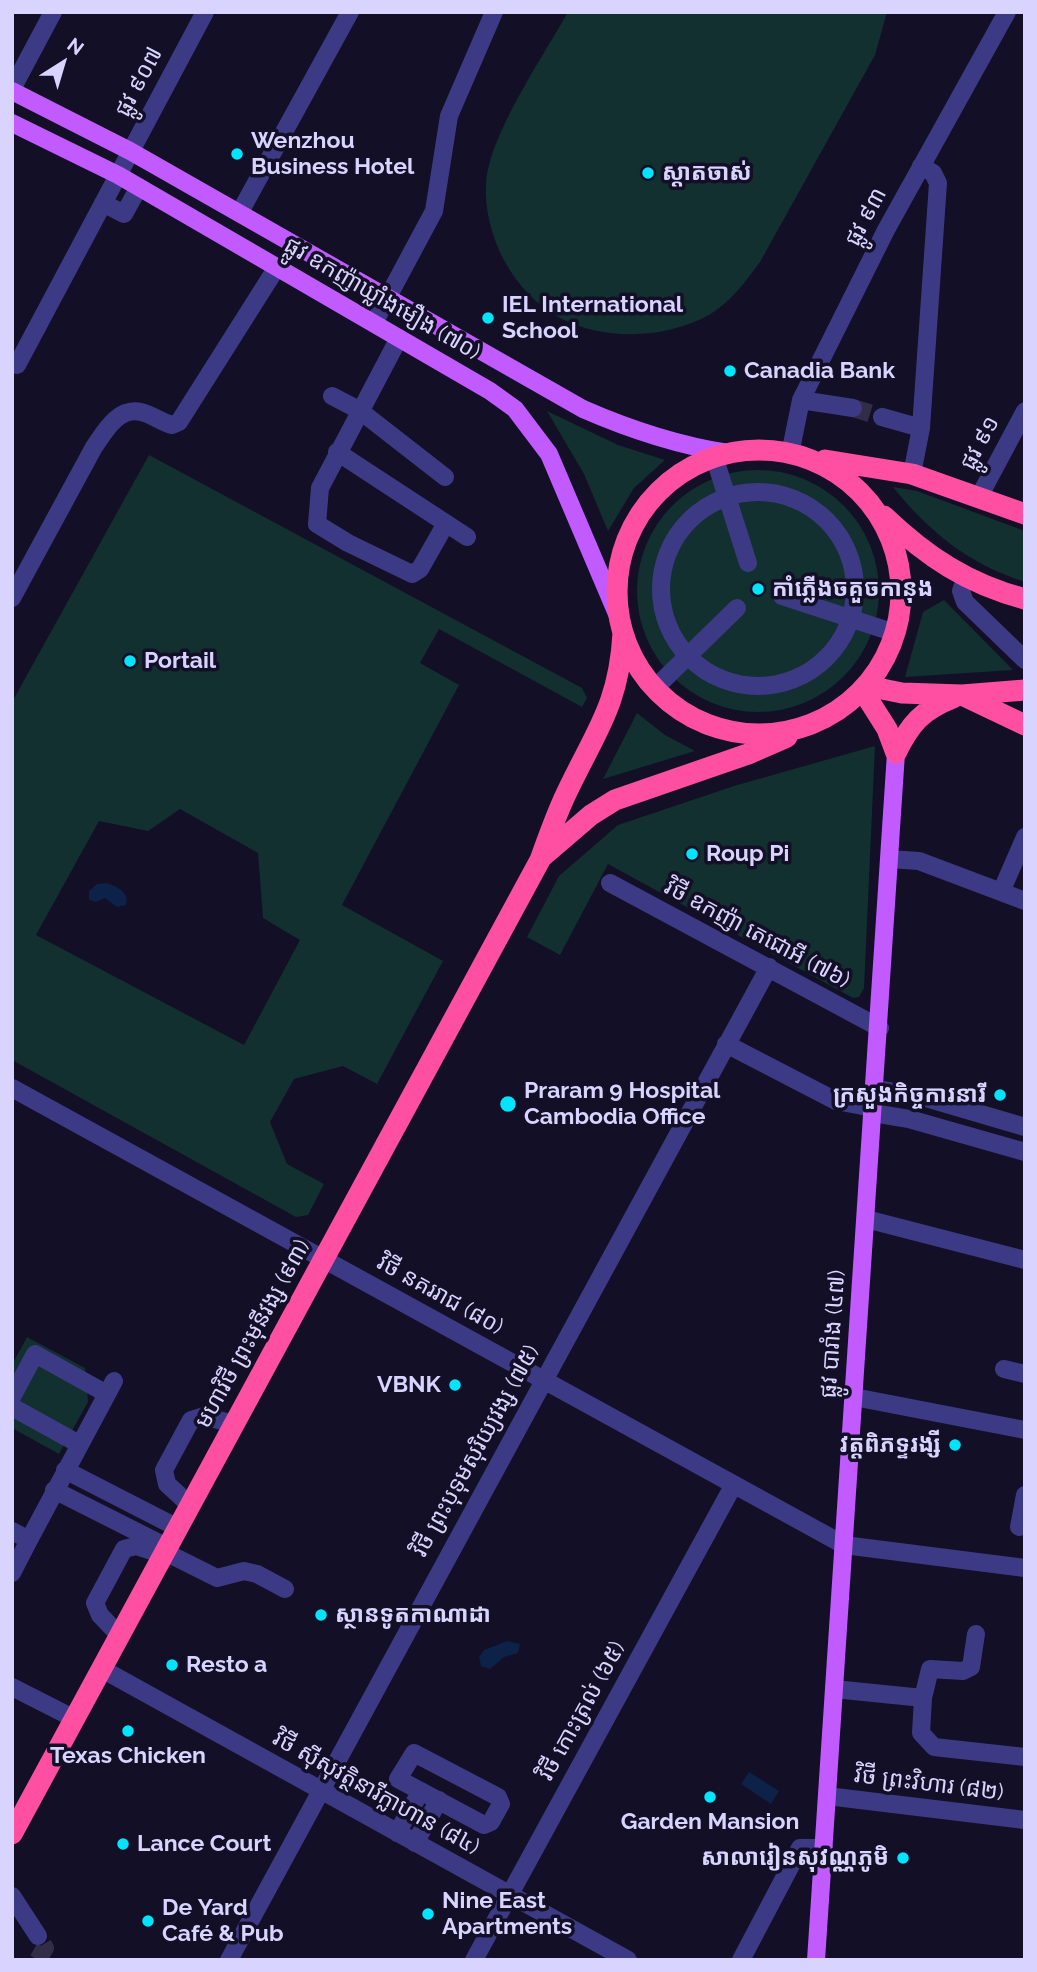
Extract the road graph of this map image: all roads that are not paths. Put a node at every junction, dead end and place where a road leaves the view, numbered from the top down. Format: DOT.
graph roads {
  1 [pos="53,12"];
  2 [pos="205,12"];
  3 [pos="350,12"];
  4 [pos="494,12"];
  5 [pos="1006,12"];
  6 [pos="12,90"];
  7 [pos="12,123"];
  8 [pos="130,151"];
  9 [pos="921,166"];
  10 [pos="118,175"];
  11 [pos="139,187"];
  12 [pos="103,202"];
  13 [pos="240,212"];
  14 [pos="277,267"];
  15 [pos="387,298"];
  16 [pos="413,313"];
  17 [pos="374,323"];
  18 [pos="399,338"];
  19 [pos="17,365"];
  20 [pos="332,396"];
  21 [pos="801,400"];
  22 [pos="853,408"];
  23 [pos="359,410"];
  24 [pos="1025,411"];
  25 [pos="882,416"];
  26 [pos="921,428"];
  27 [pos="337,452"];
  28 [pos="721,454"];
  29 [pos="797,455"];
  30 [pos="912,474"];
  31 [pos="445,477"];
  32 [pos="727,496"];
  33 [pos="979,497"];
  34 [pos="870,502"];
  35 [pos="1025,514"];
  36 [pos="445,525"];
  37 [pos="467,537"];
  38 [pos="748,564"];
  39 [pos="965,579"];
  40 [pos="13,596"];
  41 [pos="782,596"];
  42 [pos="1025,600"];
  43 [pos="737,607"];
  44 [pos="851,619"];
  45 [pos="622,627"];
  46 [pos="895,633"];
  47 [pos="688,656"];
  48 [pos="1025,660"];
  49 [pos="655,688"];
  50 [pos="865,689"];
  51 [pos="1025,690"];
  52 [pos="961,695"];
  53 [pos="1025,725"];
  54 [pos="805,730"];
  55 [pos="896,753"];
  56 [pos="1025,837"];
  57 [pos="889,859"];
  58 [pos="540,860"];
  59 [pos="610,883"];
  60 [pos="1001,892"];
  61 [pos="1025,901"];
  62 [pos="769,967"];
  63 [pos="880,1028"];
  64 [pos="726,1044"];
  65 [pos="12,1088"];
  66 [pos="874,1089"];
  67 [pos="873,1111"];
  68 [pos="1025,1127"];
  69 [pos="1025,1152"];
  70 [pos="866,1219"];
  71 [pos="324,1259"];
  72 [pos="1025,1260"];
  73 [pos="1004,1369"];
  74 [pos="1025,1374"];
  75 [pos="542,1379"];
  76 [pos="12,1397"];
  77 [pos="854,1397"];
  78 [pos="12,1407"];
  79 [pos="233,1424"];
  80 [pos="1025,1430"];
  81 [pos="79,1444"];
  82 [pos="65,1470"];
  83 [pos="733,1486"];
  84 [pos="54,1490"];
  85 [pos="1025,1495"];
  86 [pos="191,1506"];
  87 [pos="1019,1527"];
  88 [pos="178,1528"];
  89 [pos="12,1531"];
  90 [pos="29,1540"];
  91 [pos="844,1545"];
  92 [pos="166,1551"];
  93 [pos="1025,1568"];
  94 [pos="12,1573"];
  95 [pos="285,1589"];
  96 [pos="976,1634"];
  97 [pos="120,1636"];
  98 [pos="102,1670"];
  99 [pos="12,1686"];
  100 [pos="834,1689"];
  101 [pos="923,1698"];
  102 [pos="75,1719"];
  103 [pos="1025,1758"];
  104 [pos="321,1790"];
  105 [pos="421,1791"];
  106 [pos="827,1796"];
  107 [pos="439,1800"];
  108 [pos="1025,1820"];
  109 [pos="14,1825"];
  110 [pos="397,1833"];
  111 [pos="415,1843"];
  112 [pos="824,1847"];
  113 [pos="509,1894"];
  114 [pos="12,1896"];
  115 [pos="38,1936"];
  116 [pos="229,1960"];
  117 [pos="474,1960"];
  118 [pos="628,1960"];
  119 [pos="741,1960"];
  120 [pos="816,1960"];
  1 -- 6 [label="street"];
  2 -- 8 [label="street, ផ្លូវ ៩០៧"];
  3 -- 13 [label="street"];
  4 -- 15 [label="street"];
  5 -- 9 [label="street, ផ្លូវ ៩៣"];
  6 -- 8 [label="main road, ផ្លូវ ឧកញ៉ាឃ្លាំងមឿង (៧០)"];
  7 -- 10 [label="main road, ផ្លូវ ឧកញ៉ាឃ្លាំងមឿង (៧០)"];
  8 -- 10 [label="street, ផ្លូវ ៩០៧"];
  8 -- 13 [label="main road, ផ្លូវ ឧកញ៉ាឃ្លាំងមឿង (៧០)"];
  9 -- 21 [label="street, ផ្លូវ ៩៣"];
  9 -- 26 [label="street"];
  10 -- 11 [label="main road, ផ្លូវ ឧកញ៉ាឃ្លាំងមឿង (៧០)"];
  10 -- 12 [label="street, ផ្លូវ ៩០៧"];
  11 -- 12 [label="street"];
  11 -- 14 [label="main road, ផ្លូវ ឧកញ៉ាឃ្លាំងមឿង (៧០)"];
  12 -- 19 [label="street, ផ្លូវ ៩០៧"];
  13 -- 15 [label="main road, ផ្លូវ ឧកញ៉ាឃ្លាំងមឿង (៧០)"];
  14 -- 17 [label="main road, ផ្លូវ ឧកញ៉ាឃ្លាំងមឿង (៧០)"];
  14 -- 40 [label="street"];
  15 -- 16 [label="main road, ផ្លូវ ឧកញ៉ាឃ្លាំងមឿង (៧០)"];
  15 -- 17 [label="street"];
  16 -- 18 [label="main road"];
  16 -- 28 [label="main road, ផ្លូវ ឧកញ៉ាឃ្លាំងមឿង (៧០)"];
  17 -- 18 [label="main road, ផ្លូវ ឧកញ៉ាឃ្លាំងមឿង (៧០)"];
  18 -- 23 [label="street"];
  18 -- 45 [label="main road, ផ្លូវ ឧកញ៉ាឃ្លាំងមឿង (៧០)"];
  20 -- 23 [label="street"];
  21 -- 22 [label="street"];
  21 -- 29 [label="street, ផ្លូវ ៩៣"];
  23 -- 27 [label="street"];
  23 -- 31 [label="street"];
  24 -- 33 [label="street, ផ្លូវ ៩១"];
  25 -- 26 [label="street"];
  26 -- 30 [label="street"];
  27 -- 36 [label="street"];
  27 -- 36 [label="street"];
  28 -- 29 [label="highway"];
  28 -- 32 [label="street"];
  28 -- 45 [label="highway, មហាវិថី ព្រះមុនីវង្ស (៩៣)"];
  29 -- 30 [label="highway"];
  29 -- 34 [label="highway"];
  30 -- 33 [label="highway"];
  32 -- 38 [label="street"];
  32 -- 44 [label="street"];
  32 -- 47 [label="street"];
  33 -- 35 [label="highway"];
  34 -- 39 [label="highway"];
  34 -- 46 [label="highway, មហាវិថី ព្រះមុនីវង្ស (៩៣)"];
  36 -- 37 [label="street"];
  39 -- 42 [label="highway"];
  39 -- 48 [label="street"];
  41 -- 44 [label="street"];
  43 -- 47 [label="street"];
  44 -- 46 [label="street"];
  44 -- 47 [label="street"];
  45 -- 49 [label="highway"];
  45 -- 58 [label="highway, មហាវិថី ព្រះមុនីវង្ស (៩៣)"];
  46 -- 50 [label="highway, មហាវិថី ព្រះមុនីវង្ស (៩៣)"];
  47 -- 49 [label="street"];
  49 -- 54 [label="highway"];
  50 -- 52 [label="highway"];
  50 -- 54 [label="highway, មហាវិថី ព្រះមុនីវង្ស (៩៣)"];
  50 -- 55 [label="highway"];
  51 -- 52 [label="highway"];
  52 -- 53 [label="highway"];
  52 -- 55 [label="highway"];
  54 -- 58 [label="highway, មហាវិថី ព្រះមុនីវង្ស (៩៣)"];
  55 -- 57 [label="main road, ផ្លូវ បារាំង (៤៧)"];
  56 -- 60 [label="street"];
  57 -- 60 [label="street"];
  57 -- 63 [label="main road, ផ្លូវ បារាំង (៤៧)"];
  58 -- 71 [label="highway, មហាវិថី ព្រះមុនីវង្ស (៩៣)"];
  59 -- 62 [label="street, វិថី ឧកញ៉ា តេជោអី (៧៦)"];
  60 -- 61 [label="street"];
  62 -- 63 [label="street, វិថី ឧកញ៉ា តេជោអី (៧៦)"];
  62 -- 64 [label="street, វិថី ព្រះបុទុមសុរិយ្យវង្ស (៧៥)"];
  63 -- 66 [label="main road, ផ្លូវ បារាំង (៤៧)"];
  64 -- 67 [label="street"];
  64 -- 75 [label="street, វិថី ព្រះបុទុមសុរិយ្យវង្ស (៧៥)"];
  65 -- 71 [label="street, វិថី នគររាជ (៨០)"];
  66 -- 67 [label="main road, ផ្លូវ បារាំង (៤៧)"];
  66 -- 68 [label="street"];
  67 -- 69 [label="street"];
  67 -- 70 [label="main road, ផ្លូវ បារាំង (៤៧)"];
  70 -- 72 [label="street"];
  70 -- 77 [label="main road, ផ្លូវ បារាំង (៤៧)"];
  71 -- 75 [label="street, វិថី នគររាជ (៨០)"];
  71 -- 79 [label="highway, មហាវិថី ព្រះមុនីវង្ស (៩៣)"];
  73 -- 74 [label="street"];
  75 -- 83 [label="street, វិថី នគររាជ (៨០)"];
  75 -- 104 [label="street, វិថី ព្រះបុទុមសុរិយ្យវង្ស (៧៥)"];
  76 -- 81 [label="street"];
  77 -- 80 [label="street"];
  77 -- 91 [label="main road, ផ្លូវ បារាំង (៤៧)"];
  78 -- 81 [label="street"];
  79 -- 86 [label="highway, មហាវិថី ព្រះមុនីវង្ស (៩៣)"];
  79 -- 86 [label="street"];
  81 -- 82 [label="street"];
  82 -- 84 [label="street"];
  82 -- 88 [label="street"];
  83 -- 91 [label="street, វិថី នគររាជ (៨០)"];
  83 -- 113 [label="street, វិថី កោះត្រល់ (៦៥)"];
  84 -- 90 [label="street"];
  84 -- 92 [label="street"];
  85 -- 87 [label="street"];
  86 -- 88 [label="highway, មហាវិថី ព្រះមុនីវង្ស (៩៣)"];
  88 -- 92 [label="highway, មហាវិថី ព្រះមុនីវង្ស (៩៣)"];
  89 -- 90 [label="street"];
  90 -- 94 [label="street"];
  91 -- 93 [label="street"];
  91 -- 100 [label="main road, ផ្លូវ បារាំង (៤៧)"];
  92 -- 95 [label="street"];
  92 -- 97 [label="highway, មហាវិថី ព្រះមុនីវង្ស (៩៣)"];
  92 -- 97 [label="street"];
  96 -- 101 [label="street"];
  97 -- 98 [label="highway, មហាវិថី ព្រះមុនីវង្ស (៩៣)"];
  98 -- 102 [label="highway, មហាវិថី ព្រះមុនីវង្ស (៩៣)"];
  98 -- 104 [label="street, វិថី ស៊ីសុវត្ថិនារីក្លាហាន (៨៤)"];
  99 -- 102 [label="street"];
  100 -- 101 [label="street"];
  100 -- 106 [label="main road, ផ្លូវ បារាំង (៤៧)"];
  101 -- 103 [label="street"];
  102 -- 109 [label="highway, មហាវិថី ព្រះមុនីវង្ស (៩៣)"];
  104 -- 110 [label="street, វិថី ស៊ីសុវត្ថិនារីក្លាហាន (៨៤)"];
  104 -- 116 [label="street, វិថី ព្រះបុទុមសុរិយ្យវង្ស (៧៥)"];
  105 -- 107 [label="street"];
  105 -- 107 [label="street"];
  105 -- 110 [label="street"];
  106 -- 108 [label="street, វិថី ព្រះវិហារ (៨២)"];
  106 -- 112 [label="main road, ផ្លូវ បារាំង (៤៧)"];
  107 -- 111 [label="street"];
  110 -- 111 [label="street, វិថី ស៊ីសុវត្ថិនារីក្លាហាន (៨៤)"];
  111 -- 113 [label="street, វិថី ស៊ីសុវត្ថិនារីក្លាហាន (៨៤)"];
  112 -- 119 [label="street"];
  112 -- 120 [label="main road, ផ្លូវ បារាំង (៤៧)"];
  113 -- 117 [label="street, វិថី កោះត្រល់ (៦៥)"];
  113 -- 118 [label="street, វិថី ស៊ីសុវត្ថិនារីក្លាហាន (៨៤)"];
  114 -- 115 [label="street"];
}
